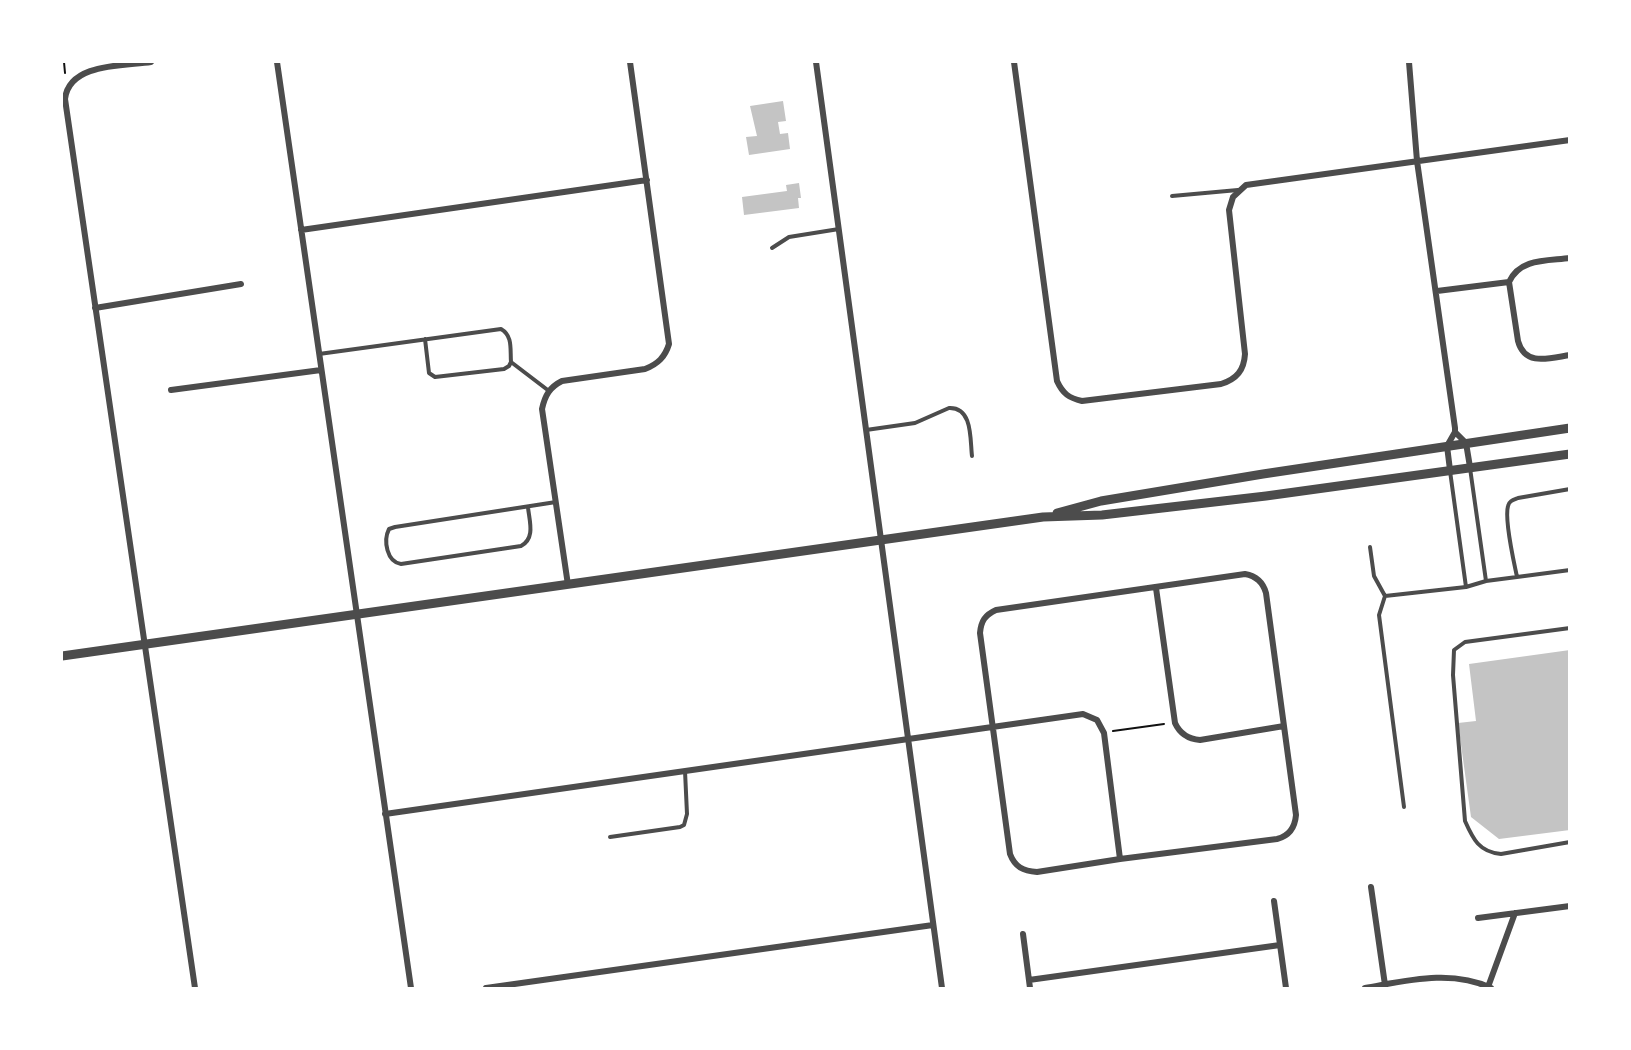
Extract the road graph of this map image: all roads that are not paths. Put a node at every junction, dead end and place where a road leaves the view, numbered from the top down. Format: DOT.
graph roads {
  1 [pos="151,62"];
  2 [pos="277,62"];
  3 [pos="630,62"];
  4 [pos="816,62"];
  5 [pos="1014,62"];
  6 [pos="1409,62"];
  7 [pos="1569,140"];
  8 [pos="1417,160"];
  9 [pos="647,180"];
  10 [pos="1238,190"];
  11 [pos="1172,196"];
  12 [pos="840,229"];
  13 [pos="301,230"];
  14 [pos="772,249"];
  15 [pos="1569,258"];
  16 [pos="1509,282"];
  17 [pos="241,284"];
  18 [pos="1437,291"];
  19 [pos="95,308"];
  20 [pos="425,339"];
  21 [pos="319,354"];
  22 [pos="1569,355"];
  23 [pos="511,362"];
  24 [pos="321,370"];
  25 [pos="171,390"];
  26 [pos="549,391"];
  27 [pos="1569,429"];
  28 [pos="866,430"];
  29 [pos="1455,432"];
  30 [pos="1466,443"];
  31 [pos="1447,446"];
  32 [pos="1569,454"];
  33 [pos="972,456"];
  34 [pos="1470,467"];
  35 [pos="1450,470"];
  36 [pos="1569,489"];
  37 [pos="556,502"];
  38 [pos="528,507"];
  39 [pos="1043,517"];
  40 [pos="882,539"];
  41 [pos="1370,547"];
  42 [pos="1569,570"];
  43 [pos="1517,577"];
  44 [pos="1486,581"];
  45 [pos="568,585"];
  46 [pos="1466,587"];
  47 [pos="1156,588"];
  48 [pos="1385,596"];
  49 [pos="357,615"];
  50 [pos="1569,628"];
  51 [pos="145,644"];
  52 [pos="62,656"];
  53 [pos="994,726"];
  54 [pos="1284,726"];
  55 [pos="908,739"];
  56 [pos="685,771"];
  57 [pos="1404,807"];
  58 [pos="385,814"];
  59 [pos="610,837"];
  60 [pos="1569,842"];
  61 [pos="1120,859"];
  62 [pos="1371,886"];
  63 [pos="1274,901"];
  64 [pos="1569,906"];
  65 [pos="1515,913"];
  66 [pos="1478,918"];
  67 [pos="933,925"];
  68 [pos="1023,934"];
  69 [pos="1280,945"];
  70 [pos="1029,980"];
  71 [pos="1385,985"];
  72 [pos="195,988"];
  73 [pos="411,988"];
  74 [pos="486,988"];
  75 [pos="942,988"];
  76 [pos="1030,988"];
  77 [pos="1286,988"];
  78 [pos="1365,988"];
  79 [pos="1490,988"];
  1 -- 19 [label="street"];
  2 -- 13 [label="street"];
  3 -- 9 [label="street"];
  4 -- 12 [label="street"];
  5 -- 10 [label="street"];
  6 -- 8 [label="street"];
  7 -- 8 [label="street"];
  8 -- 10 [label="street"];
  8 -- 18 [label="street"];
  9 -- 13 [label="street"];
  9 -- 26 [label="street"];
  10 -- 11 [label="lane"];
  12 -- 14 [label="lane"];
  12 -- 28 [label="street"];
  13 -- 21 [label="street"];
  15 -- 16 [label="street"];
  16 -- 18 [label="street"];
  16 -- 22 [label="street"];
  17 -- 19 [label="street"];
  18 -- 29 [label="street"];
  19 -- 51 [label="street"];
  20 -- 21 [label="lane"];
  20 -- 23 [label="lane"];
  20 -- 23 [label="lane"];
  21 -- 24 [label="street"];
  23 -- 26 [label="lane"];
  24 -- 25 [label="street"];
  24 -- 49 [label="street"];
  26 -- 37 [label="street"];
  27 -- 30 [label="street"];
  28 -- 33 [label="lane"];
  28 -- 40 [label="street"];
  29 -- 30 [label="street"];
  29 -- 31 [label="street"];
  30 -- 31 [label="street"];
  30 -- 34 [label="street"];
  31 -- 35 [label="street"];
  31 -- 39 [label="street"];
  32 -- 34 [label="street"];
  34 -- 35 [label="street"];
  34 -- 44 [label="lane"];
  35 -- 39 [label="street"];
  35 -- 46 [label="lane"];
  36 -- 43 [label="lane"];
  37 -- 38 [label="lane"];
  37 -- 45 [label="street"];
  38 -- 38 [label="lane"];
  39 -- 40 [label="street"];
  40 -- 45 [label="street"];
  40 -- 55 [label="street"];
  41 -- 48 [label="lane"];
  42 -- 43 [label="lane"];
  43 -- 44 [label="lane"];
  44 -- 46 [label="lane"];
  45 -- 49 [label="street"];
  46 -- 48 [label="lane"];
  47 -- 53 [label="street"];
  47 -- 54 [label="street"];
  47 -- 54 [label="street"];
  48 -- 57 [label="lane"];
  49 -- 51 [label="street"];
  49 -- 58 [label="street"];
  50 -- 60 [label="lane"];
  51 -- 52 [label="street"];
  51 -- 72 [label="street"];
  53 -- 55 [label="street"];
  53 -- 61 [label="street"];
  53 -- 61 [label="street"];
  54 -- 61 [label="street"];
  55 -- 56 [label="street"];
  55 -- 67 [label="street"];
  56 -- 58 [label="street"];
  56 -- 59 [label="lane"];
  58 -- 73 [label="street"];
  62 -- 71 [label="street"];
  63 -- 69 [label="street"];
  64 -- 65 [label="street"];
  65 -- 66 [label="street"];
  65 -- 79 [label="street"];
  67 -- 74 [label="street"];
  67 -- 75 [label="street"];
  68 -- 70 [label="street"];
  69 -- 70 [label="street"];
  69 -- 77 [label="street"];
  70 -- 76 [label="street"];
  71 -- 78 [label="street"];
  71 -- 79 [label="street"];
}
